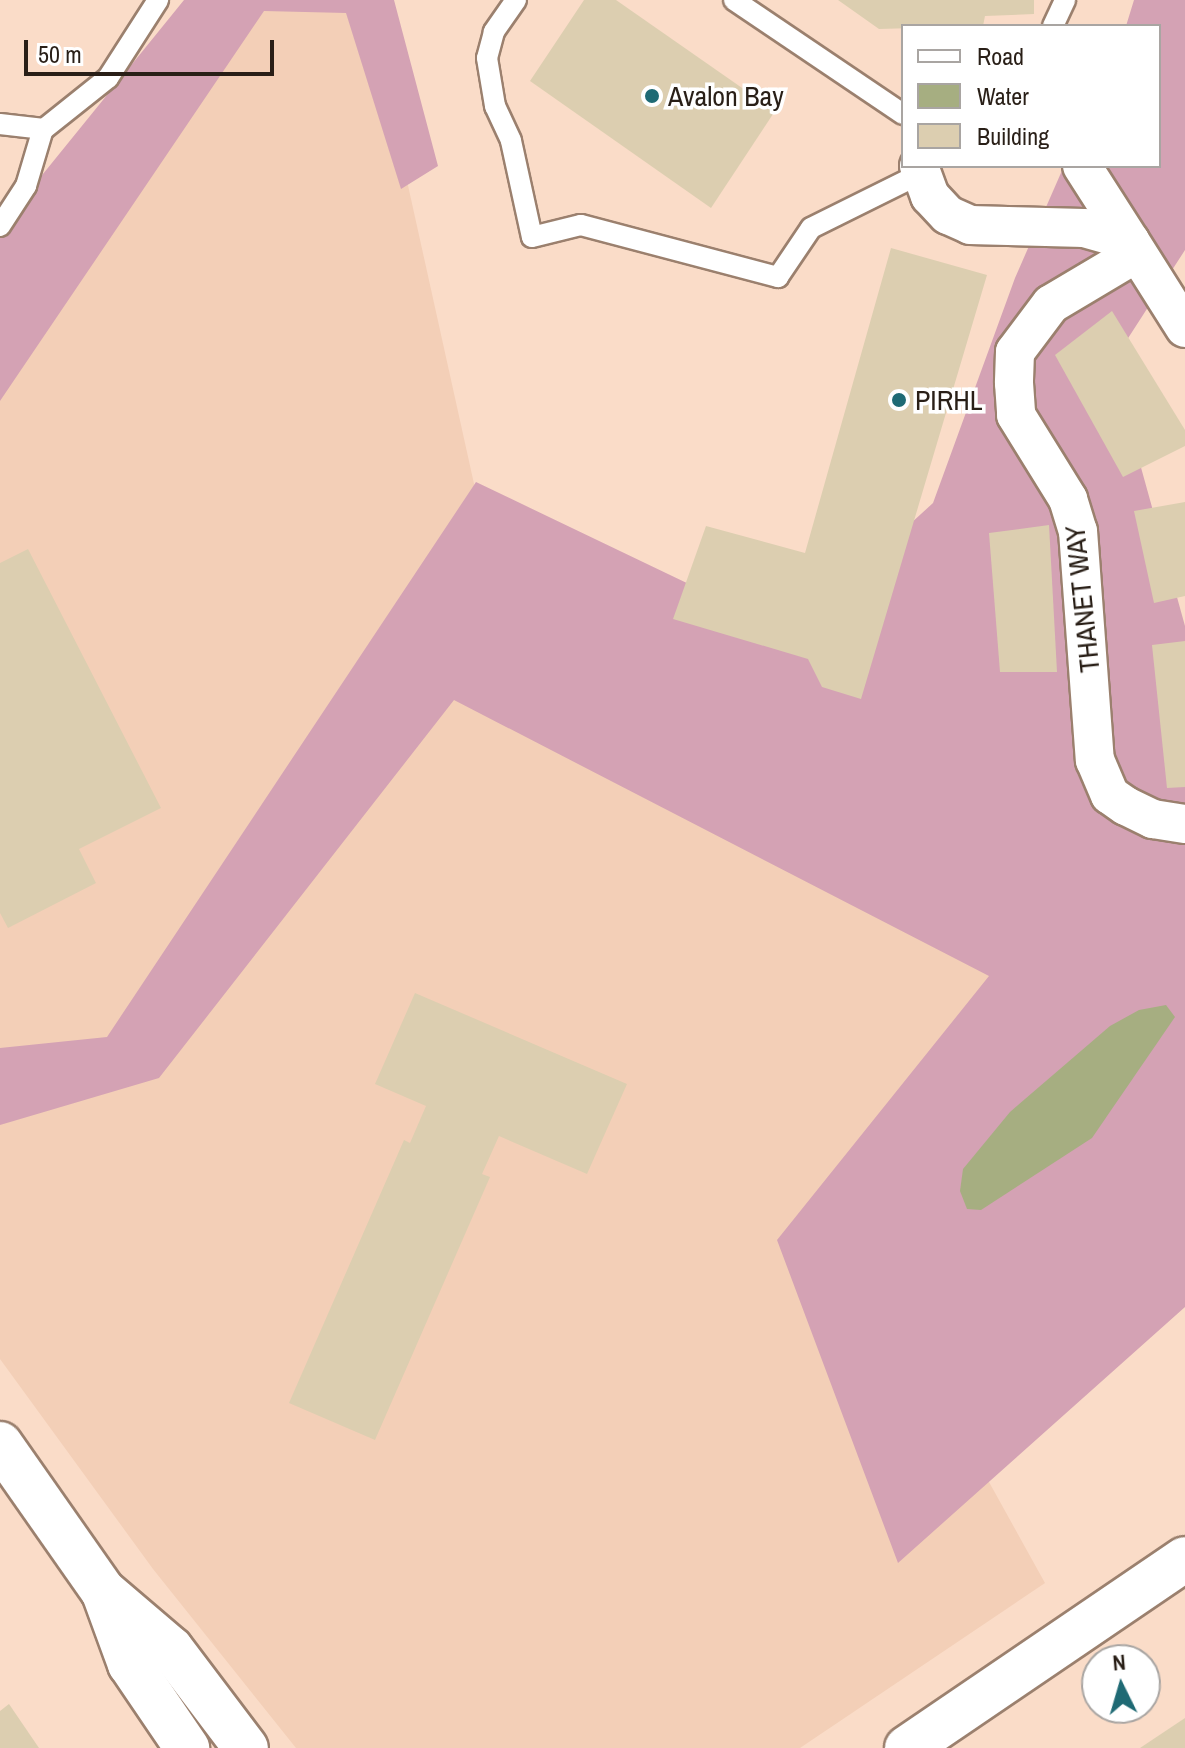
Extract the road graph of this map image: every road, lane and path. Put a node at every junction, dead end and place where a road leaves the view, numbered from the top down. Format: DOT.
graph roads {
  1 [pos="158,0"];
  2 [pos="516,0"];
  3 [pos="734,0"];
  4 [pos="1065,0"];
  5 [pos="1054,24"];
  6 [pos="901,113"];
  7 [pos="0,124"];
  8 [pos="43,129"];
  9 [pos="1083,168"];
  10 [pos="920,170"];
  11 [pos="0,226"];
  12 [pos="1134,247"];
  13 [pos="1180,309"];
  14 [pos="1185,824"];
  15 [pos="0,1444"];
  16 [pos="1185,1559"];
  17 [pos="103,1591"];
  18 [pos="187,1748"];
  19 [pos="246,1748"];
  20 [pos="907,1748"];
  1 -- 8 [label="lane"];
  2 -- 10 [label="lane"];
  3 -- 6 [label="lane"];
  4 -- 5 [label="lane"];
  7 -- 8 [label="lane"];
  8 -- 11 [label="lane"];
  9 -- 12 [label="street"];
  10 -- 12 [label="street"];
  12 -- 13 [label="street"];
  12 -- 14 [label="street, THANET WAY"];
  15 -- 17 [label="street"];
  16 -- 20 [label="street"];
  17 -- 18 [label="street"];
  17 -- 19 [label="street"];
}
